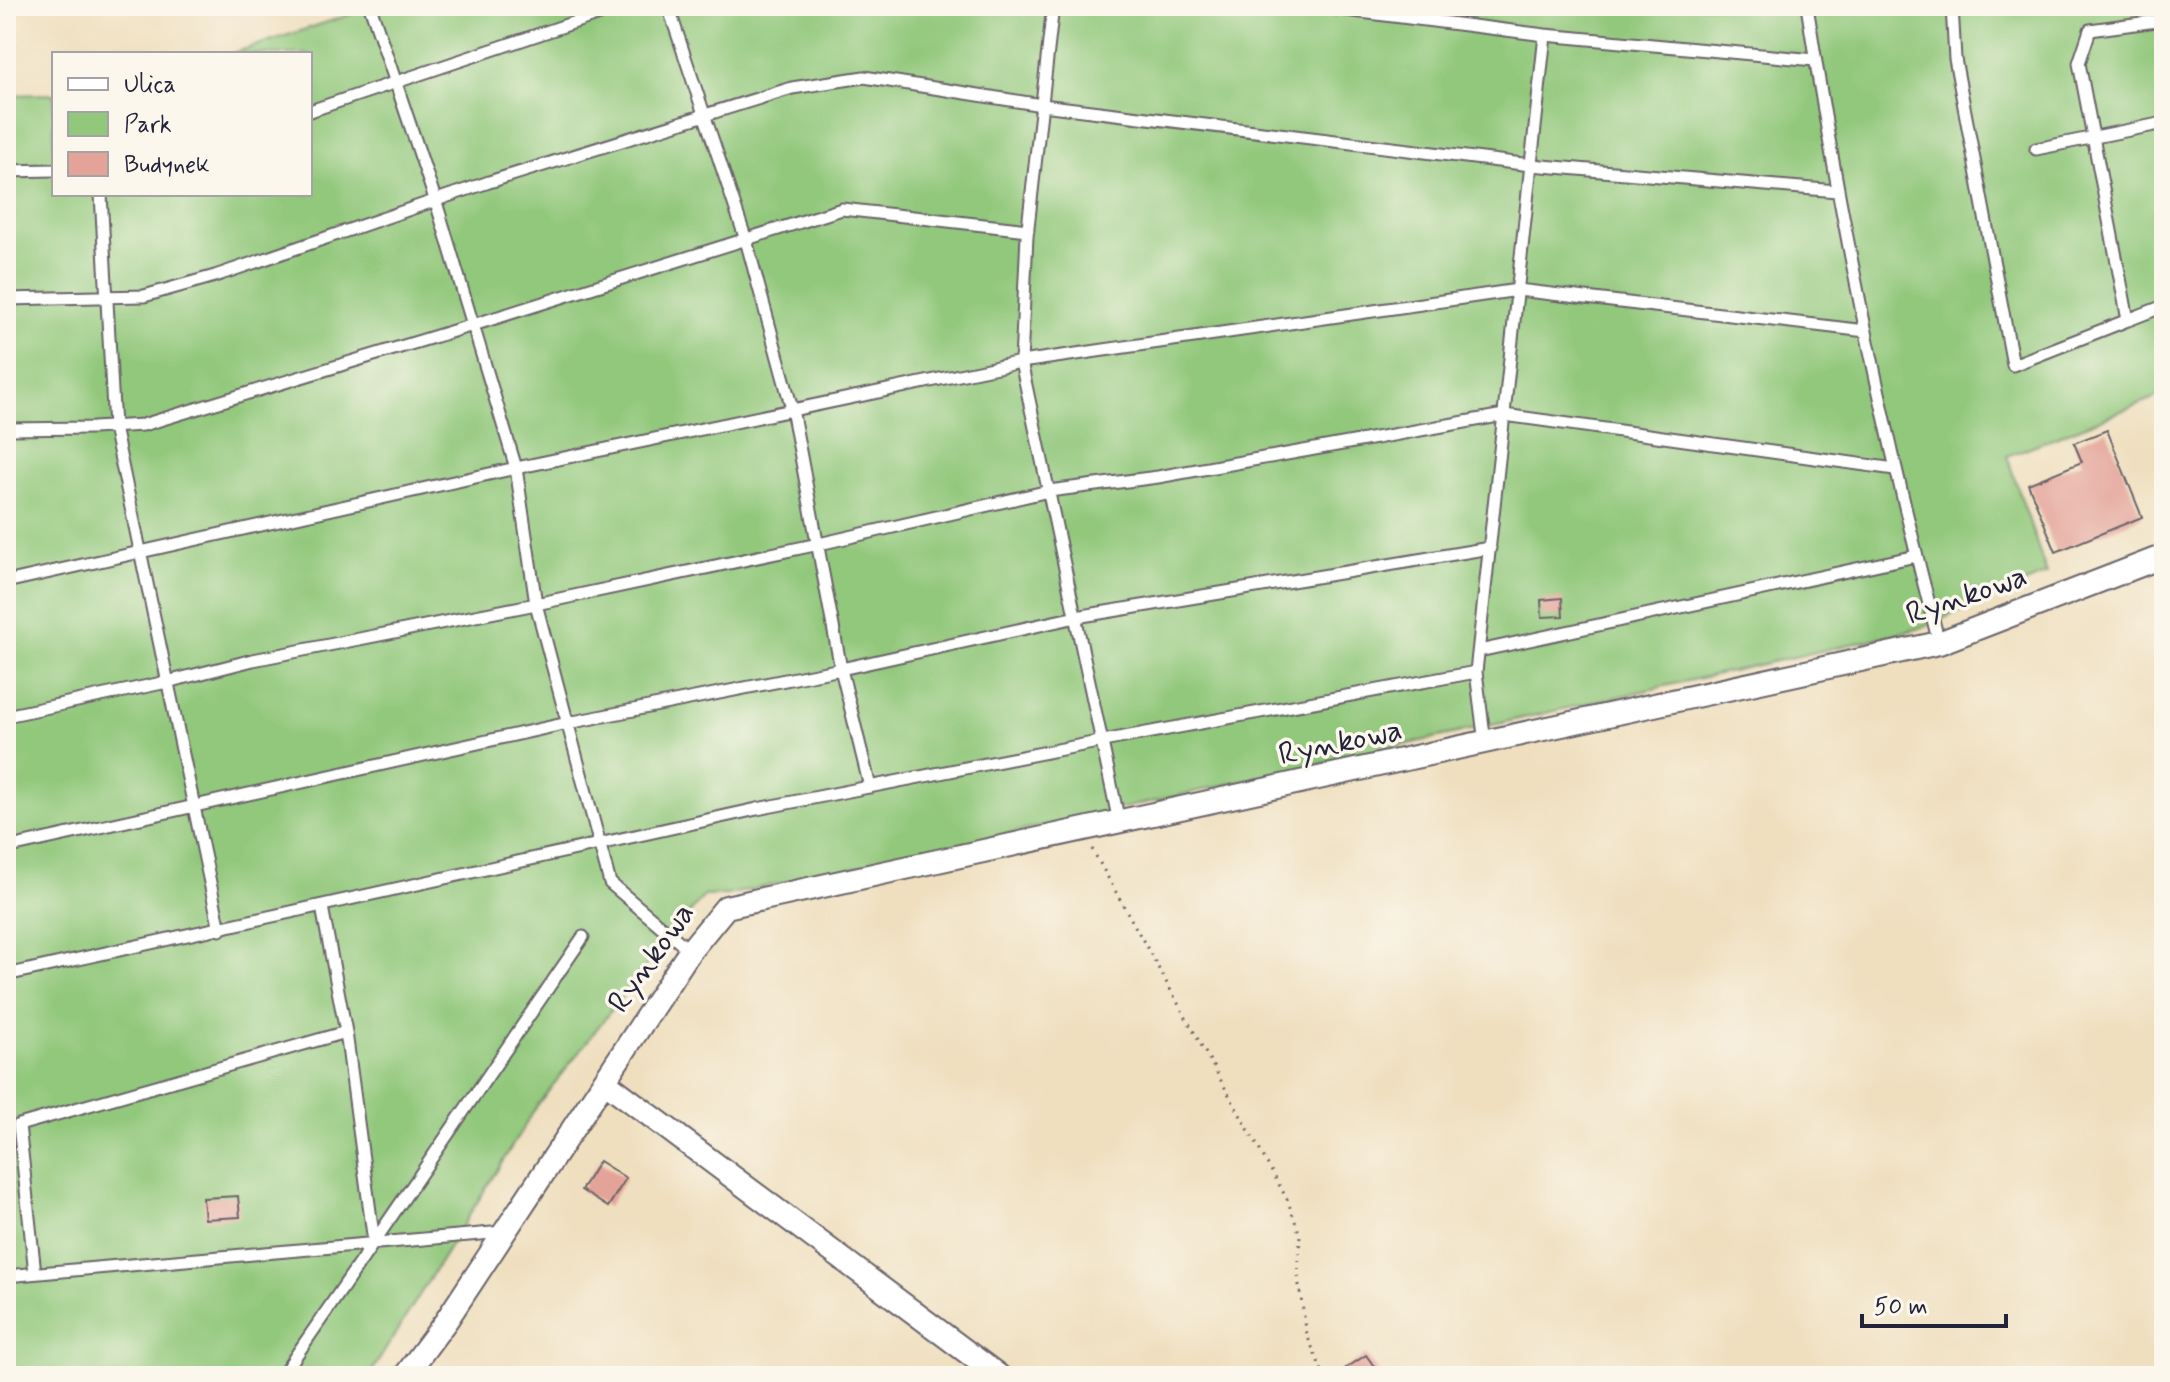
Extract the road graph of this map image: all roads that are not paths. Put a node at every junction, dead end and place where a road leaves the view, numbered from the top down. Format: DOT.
graph roads {
  1 [pos="370,6"];
  2 [pos="623,6"];
  3 [pos="668,6"];
  4 [pos="1053,6"];
  5 [pos="1313,6"];
  6 [pos="1807,6"];
  7 [pos="1952,6"];
  8 [pos="2164,20"];
  9 [pos="1545,35"];
  10 [pos="1815,60"];
  11 [pos="396,83"];
  12 [pos="1042,105"];
  13 [pos="312,110"];
  14 [pos="703,116"];
  15 [pos="2164,123"];
  16 [pos="2093,136"];
  17 [pos="2036,149"];
  18 [pos="1531,165"];
  19 [pos="52,170"];
  20 [pos="6,171"];
  21 [pos="1837,191"];
  22 [pos="101,196"];
  23 [pos="436,202"];
  24 [pos="1028,230"];
  25 [pos="746,240"];
  26 [pos="1518,290"];
  27 [pos="106,297"];
  28 [pos="6,299"];
  29 [pos="2164,306"];
  30 [pos="2128,320"];
  31 [pos="473,325"];
  32 [pos="1866,331"];
  33 [pos="1021,362"];
  34 [pos="792,409"];
  35 [pos="1504,415"];
  36 [pos="114,427"];
  37 [pos="6,429"];
  38 [pos="516,468"];
  39 [pos="1895,469"];
  40 [pos="1049,491"];
  41 [pos="819,544"];
  42 [pos="1490,548"];
  43 [pos="138,551"];
  44 [pos="1916,556"];
  45 [pos="2164,556"];
  46 [pos="6,582"];
  47 [pos="536,604"];
  48 [pos="1076,617"];
  49 [pos="1939,643"];
  50 [pos="1479,651"];
  51 [pos="841,669"];
  52 [pos="1476,672"];
  53 [pos="167,682"];
  54 [pos="6,716"];
  55 [pos="568,723"];
  56 [pos="1103,741"];
  57 [pos="1485,743"];
  58 [pos="870,787"];
  59 [pos="193,807"];
  60 [pos="1119,822"];
  61 [pos="600,846"];
  62 [pos="6,848"];
  63 [pos="322,907"];
  64 [pos="220,930"];
  65 [pos="583,937"];
  66 [pos="690,951"];
  67 [pos="6,975"];
  68 [pos="346,1032"];
  69 [pos="604,1081"];
  70 [pos="504,1232"];
  71 [pos="374,1242"];
  72 [pos="35,1273"];
  73 [pos="6,1276"];
  74 [pos="282,1376"];
  75 [pos="405,1376"];
  76 [pos="999,1376"];
  1 -- 11 [label="lane"];
  2 -- 11 [label="lane"];
  3 -- 14 [label="lane"];
  4 -- 12 [label="lane"];
  5 -- 9 [label="lane"];
  6 -- 10 [label="lane"];
  7 -- 30 [label="lane"];
  8 -- 16 [label="lane"];
  9 -- 10 [label="lane"];
  9 -- 18 [label="lane"];
  10 -- 21 [label="lane"];
  11 -- 13 [label="lane"];
  11 -- 23 [label="lane"];
  12 -- 14 [label="lane"];
  12 -- 18 [label="lane"];
  12 -- 24 [label="lane"];
  14 -- 23 [label="lane"];
  14 -- 25 [label="lane"];
  15 -- 16 [label="lane"];
  16 -- 17 [label="lane"];
  16 -- 30 [label="lane"];
  18 -- 21 [label="lane"];
  18 -- 26 [label="lane"];
  19 -- 20 [label="lane"];
  21 -- 32 [label="lane"];
  22 -- 27 [label="lane"];
  23 -- 27 [label="lane"];
  23 -- 31 [label="lane"];
  24 -- 25 [label="lane"];
  24 -- 33 [label="lane"];
  25 -- 31 [label="lane"];
  25 -- 34 [label="lane"];
  26 -- 32 [label="lane"];
  26 -- 33 [label="lane"];
  26 -- 35 [label="lane"];
  27 -- 28 [label="lane"];
  27 -- 36 [label="lane"];
  29 -- 30 [label="lane"];
  31 -- 36 [label="lane"];
  31 -- 38 [label="lane"];
  32 -- 39 [label="lane"];
  33 -- 34 [label="lane"];
  33 -- 40 [label="lane"];
  34 -- 38 [label="lane"];
  34 -- 41 [label="lane"];
  35 -- 39 [label="lane"];
  35 -- 40 [label="lane"];
  35 -- 42 [label="lane"];
  36 -- 37 [label="lane"];
  36 -- 43 [label="lane"];
  38 -- 43 [label="lane"];
  38 -- 47 [label="lane"];
  39 -- 44 [label="lane"];
  40 -- 41 [label="lane"];
  40 -- 48 [label="lane"];
  41 -- 47 [label="lane"];
  41 -- 51 [label="lane"];
  42 -- 48 [label="lane"];
  42 -- 50 [label="lane"];
  43 -- 46 [label="lane"];
  43 -- 53 [label="lane"];
  44 -- 49 [label="lane"];
  44 -- 50 [label="lane"];
  45 -- 49 [label="street, Rynkowa"];
  47 -- 53 [label="lane"];
  47 -- 55 [label="lane"];
  48 -- 51 [label="lane"];
  48 -- 56 [label="lane"];
  49 -- 57 [label="street, Rynkowa"];
  50 -- 52 [label="lane"];
  51 -- 55 [label="lane"];
  51 -- 58 [label="lane"];
  52 -- 56 [label="lane"];
  52 -- 57 [label="lane"];
  53 -- 54 [label="lane"];
  53 -- 59 [label="lane"];
  55 -- 59 [label="lane"];
  55 -- 61 [label="lane"];
  56 -- 58 [label="lane"];
  56 -- 60 [label="lane"];
  57 -- 60 [label="street, Rynkowa"];
  58 -- 61 [label="lane"];
  59 -- 62 [label="lane"];
  59 -- 64 [label="lane"];
  60 -- 66 [label="street, Rynkowa"];
  61 -- 63 [label="lane"];
  61 -- 66 [label="lane"];
  63 -- 64 [label="lane"];
  63 -- 68 [label="lane"];
  64 -- 67 [label="lane"];
  65 -- 71 [label="lane"];
  66 -- 69 [label="street, Rynkowa"];
  68 -- 71 [label="lane"];
  68 -- 72 [label="lane"];
  69 -- 70 [label="street, Rynkowa"];
  69 -- 76 [label="street"];
  70 -- 71 [label="lane"];
  70 -- 75 [label="street, Rynkowa"];
  71 -- 72 [label="lane"];
  71 -- 74 [label="lane"];
  72 -- 73 [label="lane"];
}
